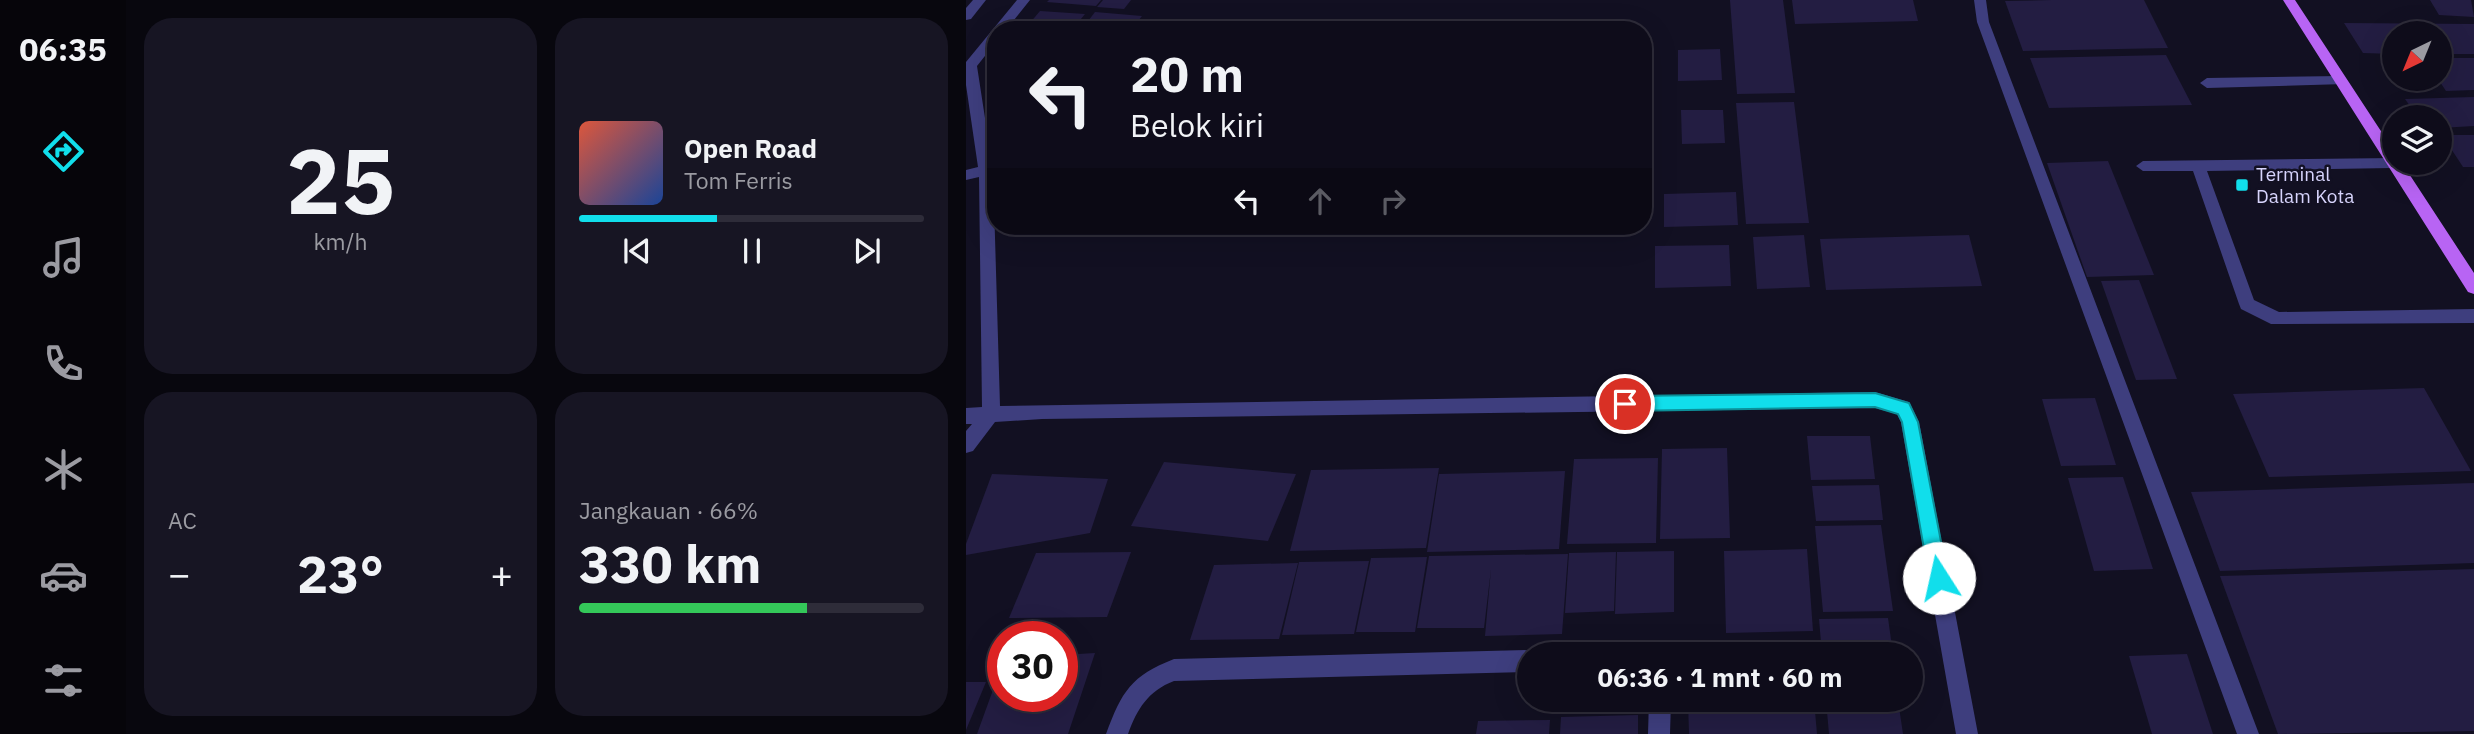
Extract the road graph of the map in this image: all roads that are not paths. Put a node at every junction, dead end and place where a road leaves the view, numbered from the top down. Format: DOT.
graph roads {
  1 [pos="980,0"];
  2 [pos="1024,0"];
  3 [pos="1980,0"];
  4 [pos="2289,0"];
  5 [pos="966,16"];
  6 [pos="1006,21"];
  7 [pos="987,45"];
  8 [pos="2340,81"];
  9 [pos="2207,83"];
  10 [pos="2382,147"];
  11 [pos="2382,163"];
  12 [pos="2197,165"];
  13 [pos="2143,166"];
  14 [pos="986,170"];
  15 [pos="966,175"];
  16 [pos="2400,175"];
  17 [pos="987,219"];
  18 [pos="987,235"];
  19 [pos="2474,287"];
  20 [pos="2474,316"];
  21 [pos="991,413"];
  22 [pos="966,416"];
  23 [pos="966,445"];
  24 [pos="1517,662"];
  25 [pos="1660,712"];
  26 [pos="1117,734"];
  27 [pos="1659,734"];
  28 [pos="1967,734"];
  29 [pos="2248,734"];
  1 -- 5 [label="street"];
  2 -- 6 [label="street"];
  3 -- 29 [label="street"];
  4 -- 8 [label="main road"];
  7 -- 14 [label="street"];
  8 -- 9 [label="street"];
  8 -- 10 [label="main road"];
  11 -- 12 [label="street"];
  12 -- 13 [label="street"];
  12 -- 20 [label="street"];
  14 -- 15 [label="street"];
  14 -- 17 [label="street"];
  16 -- 19 [label="main road"];
  18 -- 21 [label="street"];
  21 -- 22 [label="street"];
  21 -- 23 [label="street"];
  21 -- 28 [label="street"];
  24 -- 26 [label="street"];
  25 -- 27 [label="street"];
}
